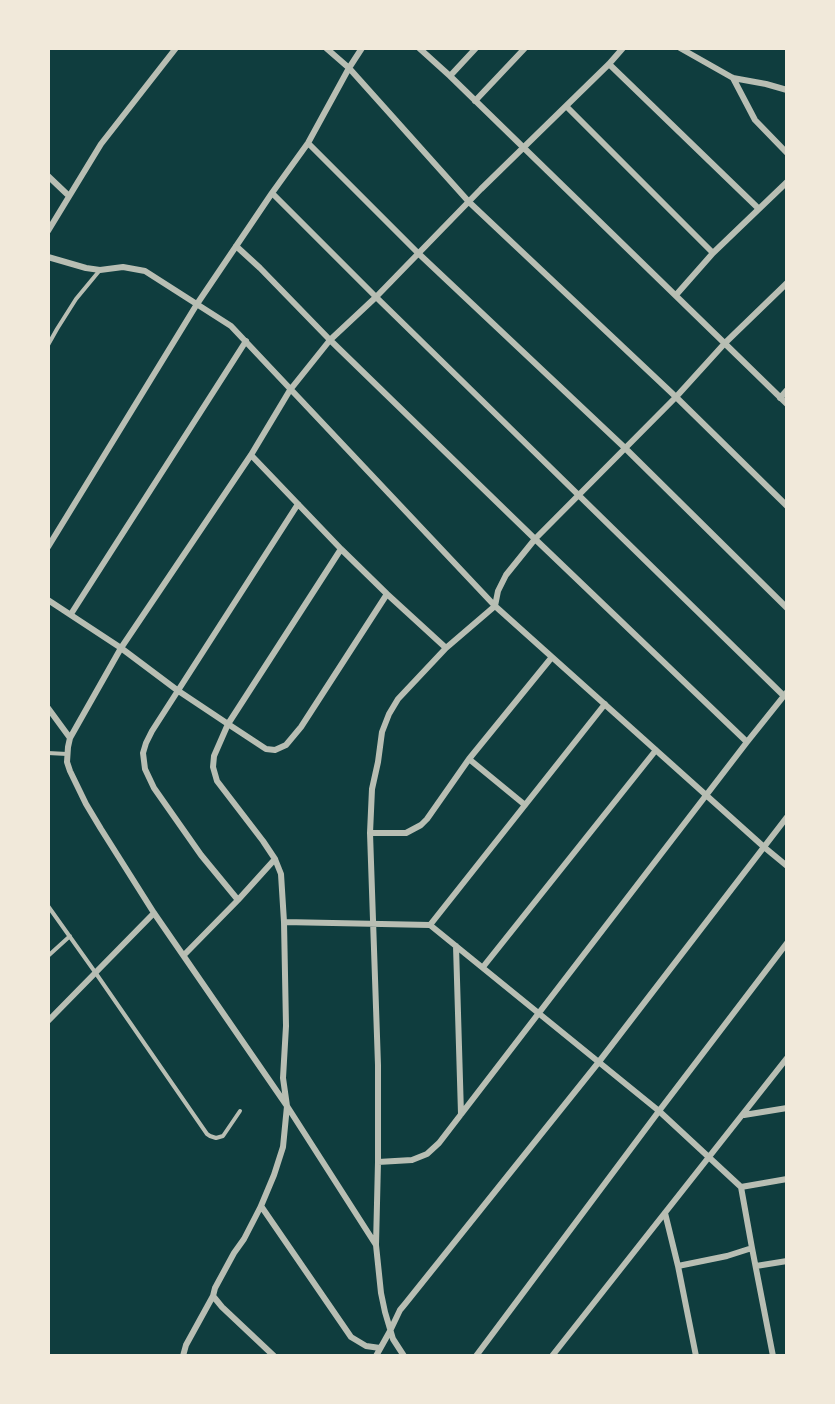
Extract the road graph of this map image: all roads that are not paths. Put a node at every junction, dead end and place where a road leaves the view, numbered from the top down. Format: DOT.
graph roads {
  1 [pos="176,48"];
  2 [pos="327,48"];
  3 [pos="362,48"];
  4 [pos="420,48"];
  5 [pos="476,48"];
  6 [pos="525,48"];
  7 [pos="623,48"];
  8 [pos="680,48"];
  9 [pos="609,64"];
  10 [pos="349,68"];
  11 [pos="450,76"];
  12 [pos="733,78"];
  13 [pos="787,90"];
  14 [pos="476,101"];
  15 [pos="566,106"];
  16 [pos="308,142"];
  17 [pos="524,148"];
  18 [pos="787,153"];
  19 [pos="48,176"];
  20 [pos="787,182"];
  21 [pos="272,193"];
  22 [pos="69,196"];
  23 [pos="469,202"];
  24 [pos="759,209"];
  25 [pos="48,231"];
  26 [pos="236,246"];
  27 [pos="418,253"];
  28 [pos="713,253"];
  29 [pos="48,257"];
  30 [pos="100,270"];
  31 [pos="787,283"];
  32 [pos="676,295"];
  33 [pos="376,297"];
  34 [pos="197,304"];
  35 [pos="330,340"];
  36 [pos="246,341"];
  37 [pos="725,343"];
  38 [pos="48,345"];
  39 [pos="290,390"];
  40 [pos="787,390"];
  41 [pos="676,397"];
  42 [pos="780,398"];
  43 [pos="787,404"];
  44 [pos="625,448"];
  45 [pos="251,454"];
  46 [pos="579,495"];
  47 [pos="298,504"];
  48 [pos="787,506"];
  49 [pos="535,539"];
  50 [pos="48,547"];
  51 [pos="341,549"];
  52 [pos="387,594"];
  53 [pos="48,600"];
  54 [pos="495,606"];
  55 [pos="787,608"];
  56 [pos="71,614"];
  57 [pos="121,648"];
  58 [pos="446,648"];
  59 [pos="552,657"];
  60 [pos="177,690"];
  61 [pos="786,694"];
  62 [pos="605,704"];
  63 [pos="48,708"];
  64 [pos="228,724"];
  65 [pos="70,738"];
  66 [pos="747,742"];
  67 [pos="656,750"];
  68 [pos="48,753"];
  69 [pos="67,754"];
  70 [pos="469,759"];
  71 [pos="707,795"];
  72 [pos="525,805"];
  73 [pos="787,817"];
  74 [pos="370,833"];
  75 [pos="764,847"];
  76 [pos="275,859"];
  77 [pos="787,866"];
  78 [pos="238,900"];
  79 [pos="48,906"];
  80 [pos="154,913"];
  81 [pos="284,922"];
  82 [pos="372,923"];
  83 [pos="430,925"];
  84 [pos="70,936"];
  85 [pos="787,943"];
  86 [pos="456,946"];
  87 [pos="184,955"];
  88 [pos="48,956"];
  89 [pos="483,967"];
  90 [pos="96,972"];
  91 [pos="539,1014"];
  92 [pos="48,1021"];
  93 [pos="787,1058"];
  94 [pos="598,1063"];
  95 [pos="287,1106"];
  96 [pos="787,1108"];
  97 [pos="240,1111"];
  98 [pos="658,1111"];
  99 [pos="461,1114"];
  100 [pos="743,1115"];
  101 [pos="710,1158"];
  102 [pos="378,1162"];
  103 [pos="787,1179"];
  104 [pos="741,1187"];
  105 [pos="261,1206"];
  106 [pos="665,1213"];
  107 [pos="376,1245"];
  108 [pos="752,1248"];
  109 [pos="787,1260"];
  110 [pos="678,1266"];
  111 [pos="756,1266"];
  112 [pos="213,1296"];
  113 [pos="390,1331"];
  114 [pos="380,1348"];
  115 [pos="183,1356"];
  116 [pos="274,1356"];
  117 [pos="376,1356"];
  118 [pos="404,1356"];
  119 [pos="476,1356"];
  120 [pos="552,1356"];
  121 [pos="696,1356"];
  122 [pos="773,1356"];
  1 -- 22 [label="street"];
  2 -- 10 [label="street"];
  3 -- 10 [label="street"];
  4 -- 11 [label="street"];
  5 -- 11 [label="street"];
  6 -- 14 [label="street"];
  7 -- 9 [label="street"];
  8 -- 12 [label="street"];
  9 -- 15 [label="street"];
  9 -- 24 [label="street"];
  10 -- 16 [label="street"];
  10 -- 23 [label="street"];
  11 -- 14 [label="street"];
  12 -- 13 [label="street"];
  12 -- 18 [label="street"];
  14 -- 17 [label="street"];
  15 -- 17 [label="street"];
  15 -- 28 [label="street"];
  16 -- 21 [label="street"];
  16 -- 27 [label="street"];
  17 -- 23 [label="street"];
  17 -- 32 [label="street"];
  19 -- 22 [label="street"];
  20 -- 24 [label="street"];
  21 -- 26 [label="street"];
  21 -- 33 [label="street"];
  22 -- 25 [label="street"];
  23 -- 27 [label="street"];
  23 -- 41 [label="street"];
  24 -- 28 [label="street"];
  26 -- 34 [label="street"];
  26 -- 35 [label="street"];
  27 -- 33 [label="street"];
  27 -- 44 [label="street"];
  28 -- 32 [label="street"];
  29 -- 30 [label="street"];
  30 -- 34 [label="street"];
  30 -- 38 [label="lane"];
  31 -- 37 [label="street"];
  32 -- 37 [label="street"];
  33 -- 35 [label="street"];
  33 -- 46 [label="street"];
  34 -- 36 [label="street"];
  34 -- 50 [label="street"];
  35 -- 39 [label="street"];
  35 -- 49 [label="street"];
  36 -- 39 [label="street"];
  36 -- 56 [label="street"];
  37 -- 41 [label="street"];
  37 -- 42 [label="street"];
  39 -- 45 [label="street"];
  39 -- 54 [label="street"];
  40 -- 42 [label="street"];
  41 -- 44 [label="street"];
  41 -- 48 [label="street"];
  42 -- 43 [label="street"];
  44 -- 46 [label="street"];
  44 -- 55 [label="street"];
  45 -- 47 [label="street"];
  45 -- 57 [label="street"];
  46 -- 49 [label="street"];
  46 -- 61 [label="street"];
  47 -- 51 [label="street"];
  47 -- 60 [label="street"];
  49 -- 54 [label="street"];
  49 -- 66 [label="street"];
  51 -- 52 [label="street"];
  51 -- 64 [label="street"];
  52 -- 58 [label="street"];
  52 -- 64 [label="street"];
  53 -- 56 [label="street"];
  54 -- 58 [label="street"];
  54 -- 59 [label="street"];
  56 -- 57 [label="street"];
  57 -- 60 [label="street"];
  57 -- 65 [label="street"];
  58 -- 74 [label="street"];
  59 -- 62 [label="street"];
  59 -- 70 [label="street"];
  60 -- 64 [label="street"];
  60 -- 78 [label="street"];
  61 -- 66 [label="street"];
  62 -- 67 [label="street"];
  62 -- 72 [label="street"];
  63 -- 65 [label="street"];
  64 -- 76 [label="street"];
  65 -- 69 [label="street"];
  66 -- 71 [label="street"];
  67 -- 71 [label="street"];
  67 -- 89 [label="street"];
  68 -- 69 [label="lane"];
  69 -- 80 [label="street"];
  70 -- 72 [label="street"];
  70 -- 74 [label="street"];
  71 -- 75 [label="street"];
  71 -- 91 [label="street"];
  72 -- 83 [label="street"];
  73 -- 75 [label="street"];
  74 -- 82 [label="street"];
  75 -- 77 [label="street"];
  75 -- 94 [label="street"];
  76 -- 78 [label="street"];
  76 -- 81 [label="street"];
  78 -- 87 [label="street"];
  79 -- 84 [label="lane"];
  80 -- 87 [label="street"];
  80 -- 90 [label="street"];
  81 -- 82 [label="street"];
  81 -- 95 [label="street"];
  82 -- 83 [label="street"];
  82 -- 102 [label="street"];
  83 -- 86 [label="street"];
  84 -- 88 [label="lane"];
  84 -- 90 [label="lane"];
  85 -- 98 [label="street"];
  86 -- 89 [label="street"];
  86 -- 99 [label="street"];
  87 -- 95 [label="street"];
  89 -- 91 [label="street"];
  90 -- 92 [label="street"];
  90 -- 97 [label="lane"];
  91 -- 94 [label="street"];
  91 -- 99 [label="street"];
  93 -- 100 [label="street"];
  94 -- 98 [label="street"];
  94 -- 113 [label="street"];
  95 -- 105 [label="street"];
  95 -- 107 [label="street"];
  96 -- 100 [label="street"];
  98 -- 101 [label="street"];
  98 -- 119 [label="street"];
  99 -- 102 [label="street"];
  100 -- 101 [label="street"];
  101 -- 104 [label="street"];
  101 -- 106 [label="street"];
  102 -- 107 [label="street"];
  103 -- 104 [label="street"];
  104 -- 108 [label="street"];
  105 -- 112 [label="street"];
  105 -- 114 [label="street"];
  106 -- 110 [label="street"];
  106 -- 120 [label="street"];
  107 -- 113 [label="street"];
  108 -- 110 [label="street"];
  108 -- 111 [label="street"];
  109 -- 111 [label="street"];
  110 -- 121 [label="street"];
  111 -- 122 [label="street"];
  112 -- 115 [label="street"];
  112 -- 116 [label="street"];
  113 -- 114 [label="street"];
  113 -- 118 [label="street"];
  114 -- 117 [label="street"];
}
